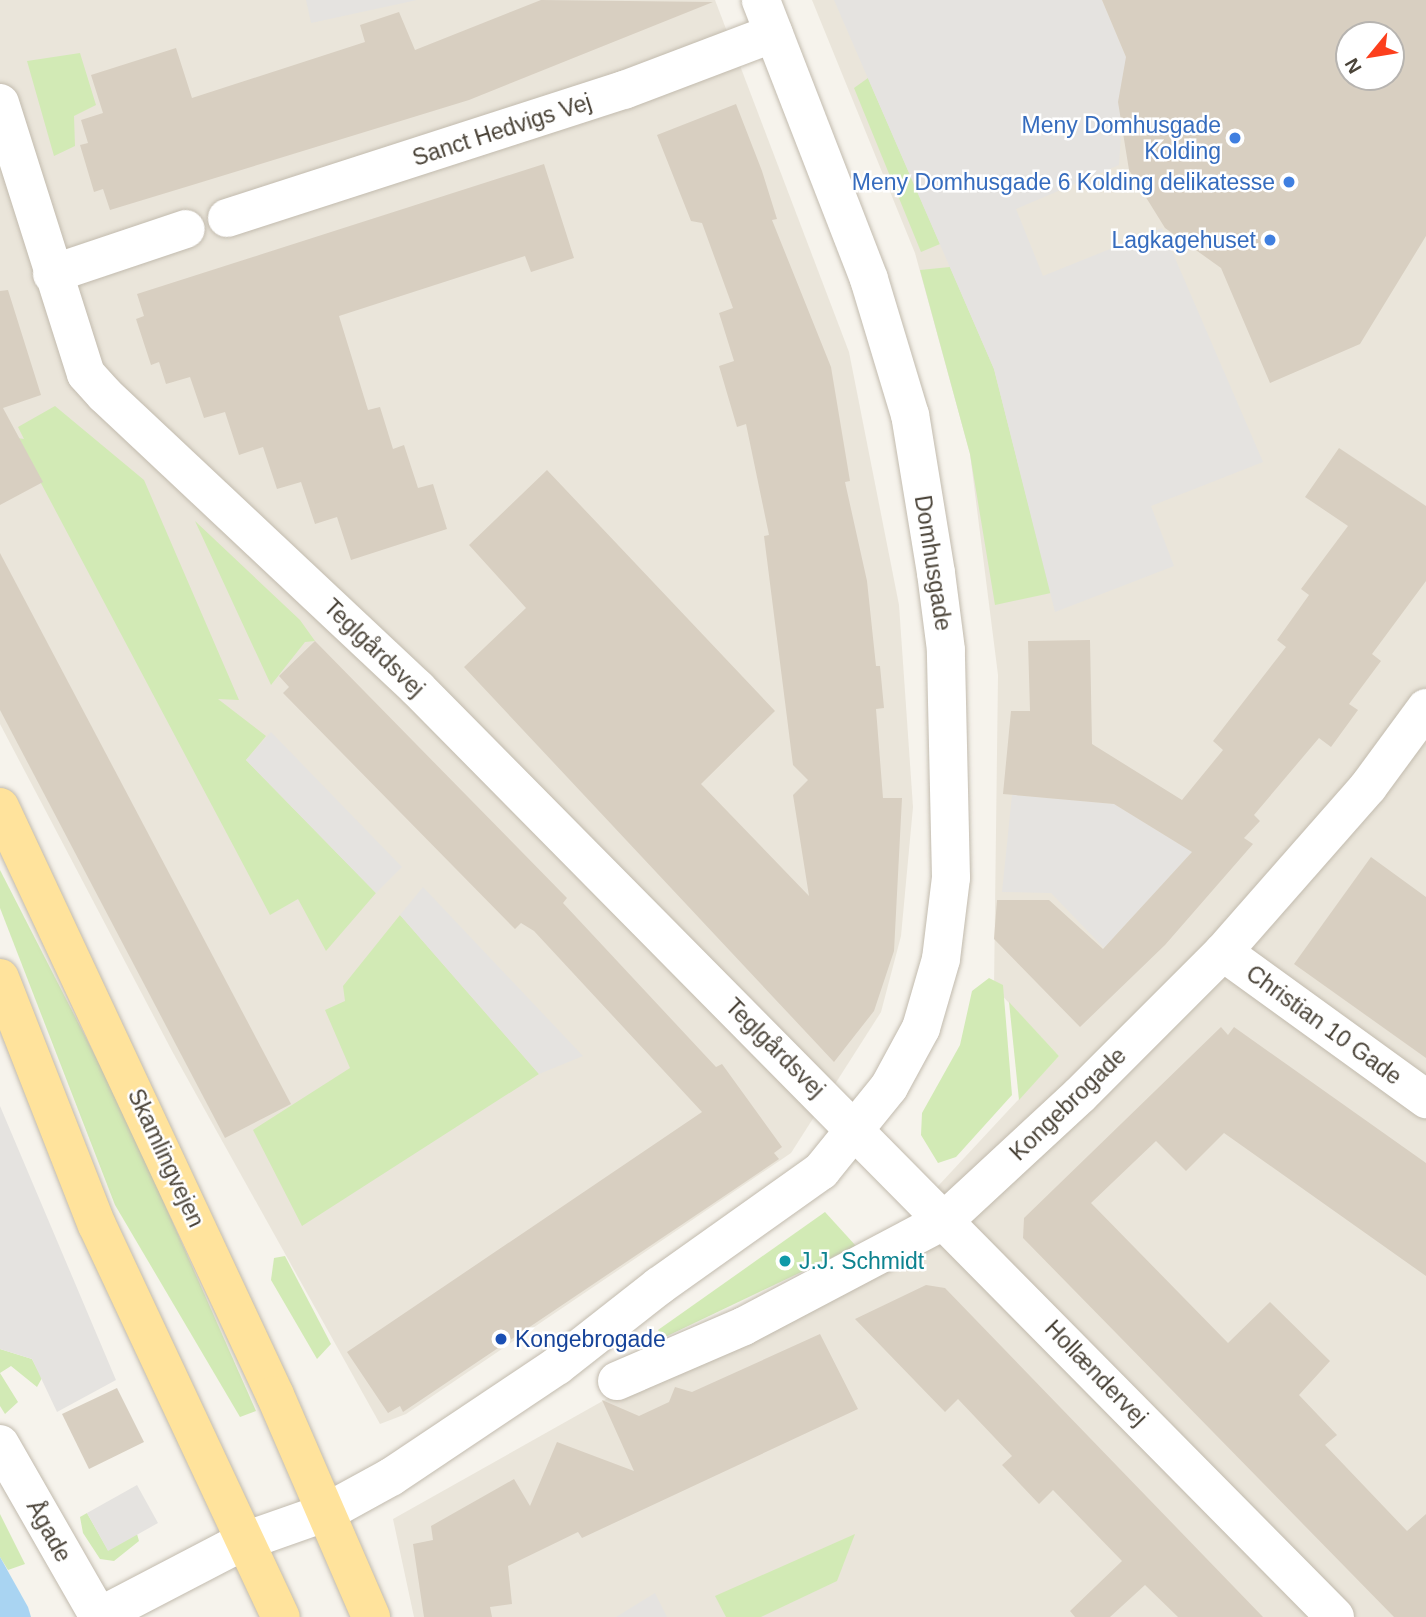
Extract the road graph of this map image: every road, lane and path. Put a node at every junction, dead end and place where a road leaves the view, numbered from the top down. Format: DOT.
graph roads {
  1 [pos="768,16"];
  2 [pos="0,103"];
  3 [pos="227,218"];
  4 [pos="186,229"];
  5 [pos="52,274"];
  6 [pos="1426,708"];
  7 [pos="0,807"];
  8 [pos="1223,952"];
  9 [pos="0,978"];
  10 [pos="1426,1098"];
  11 [pos="856,1130"];
  12 [pos="945,1220"];
  13 [pos="617,1381"];
  14 [pos="0,1444"];
  15 [pos="327,1512"];
  16 [pos="242,1542"];
  17 [pos="99,1617"];
  18 [pos="281,1617"];
  19 [pos="371,1617"];
  20 [pos="1335,1617"];
  1 -- 3 [label="street, Sanct Hedvigs Vej"];
  1 -- 11 [label="street, Domhusgade"];
  2 -- 5 [label="street, Teglgårdsvej"];
  4 -- 5 [label="street"];
  5 -- 11 [label="street, Teglgårdsvej"];
  6 -- 8 [label="street, Kongebrogade"];
  7 -- 15 [label="main road, Skamlingvejen"];
  8 -- 10 [label="street, Christian 10 Gade"];
  8 -- 12 [label="street, Kongebrogade"];
  9 -- 16 [label="main road"];
  11 -- 12 [label="street, Hollændervej"];
  11 -- 15 [label="street"];
  12 -- 13 [label="street, Kongebrogade"];
  12 -- 20 [label="street, Hollændervej"];
  14 -- 17 [label="street, Ågade"];
  15 -- 16 [label="street"];
  15 -- 19 [label="main road, Skamlingvejen"];
  16 -- 17 [label="street"];
  16 -- 18 [label="main road"];
}
